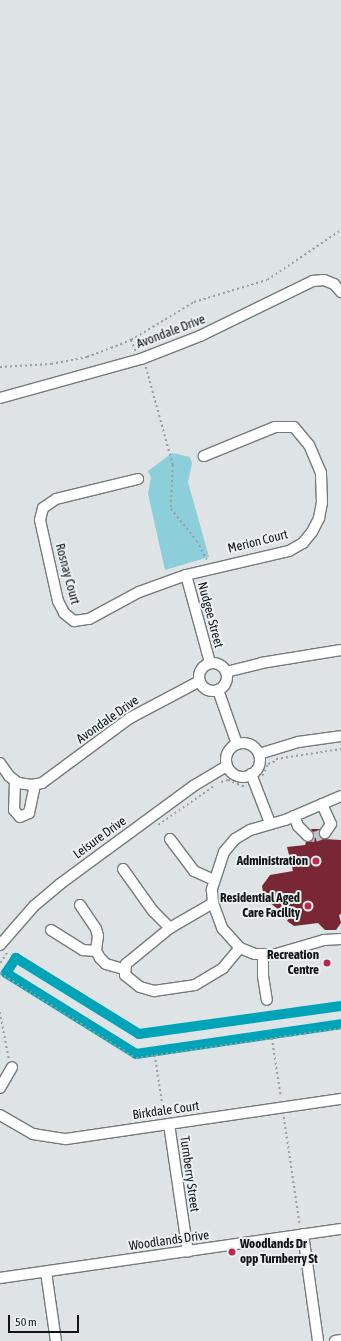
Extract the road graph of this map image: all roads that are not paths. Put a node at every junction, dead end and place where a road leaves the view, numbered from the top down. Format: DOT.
graph roads {
  1 [pos="341,292"];
  2 [pos="0,398"];
  3 [pos="204,456"];
  4 [pos="138,479"];
  5 [pos="186,574"];
  6 [pos="341,650"];
  7 [pos="210,663"];
  8 [pos="226,672"];
  9 [pos="200,681"];
  10 [pos="218,690"];
  11 [pos="341,736"];
  12 [pos="237,744"];
  13 [pos="259,754"];
  14 [pos="0,763"];
  15 [pos="227,766"];
  16 [pos="251,774"];
  17 [pos="15,782"];
  18 [pos="35,785"];
  19 [pos="341,796"];
  20 [pos="14,798"];
  21 [pos="32,800"];
  22 [pos="322,804"];
  23 [pos="294,816"];
  24 [pos="270,823"];
  25 [pos="325,833"];
  26 [pos="308,836"];
  27 [pos="170,839"];
  28 [pos="123,869"];
  29 [pos="214,880"];
  30 [pos="213,903"];
  31 [pos="80,906"];
  32 [pos="170,928"];
  33 [pos="51,930"];
  34 [pos="341,939"];
  35 [pos="0,945"];
  36 [pos="240,948"];
  37 [pos="96,951"];
  38 [pos="263,956"];
  39 [pos="124,969"];
  40 [pos="267,1000"];
  41 [pos="12,1067"];
  42 [pos="0,1088"];
  43 [pos="341,1099"];
  44 [pos="0,1115"];
  45 [pos="167,1124"];
  46 [pos="341,1228"];
  47 [pos="302,1234"];
  48 [pos="188,1252"];
  49 [pos="46,1272"];
  50 [pos="0,1278"];
  51 [pos="341,1340"];
  52 [pos="56,1341"];
  53 [pos="318,1341"];
  54 [pos="335,1341"];
  1 -- 2 [label="street, Avondale Drive"];
  3 -- 5 [label="street, Merion Court"];
  4 -- 5 [label="street, Rosnay Court"];
  5 -- 7 [label="street, Nudgee Street"];
  6 -- 8 [label="street"];
  7 -- 8 [label="street"];
  7 -- 9 [label="street"];
  8 -- 10 [label="street"];
  9 -- 10 [label="street"];
  9 -- 18 [label="street, Avondale Drive"];
  10 -- 12 [label="street"];
  11 -- 13 [label="street"];
  12 -- 13 [label="street"];
  12 -- 15 [label="street"];
  13 -- 16 [label="street"];
  14 -- 17 [label="street"];
  15 -- 16 [label="street"];
  15 -- 35 [label="street, Leisure Drive"];
  16 -- 24 [label="street"];
  17 -- 18 [label="street"];
  17 -- 20 [label="street"];
  18 -- 21 [label="street"];
  19 -- 22 [label="street"];
  20 -- 21 [label="street"];
  20 -- 21 [label="street"];
  22 -- 23 [label="street"];
  22 -- 25 [label="street"];
  23 -- 24 [label="street"];
  23 -- 26 [label="street"];
  24 -- 29 [label="street"];
  27 -- 29 [label="street"];
  28 -- 32 [label="street"];
  29 -- 30 [label="street"];
  30 -- 32 [label="street"];
  30 -- 36 [label="street"];
  31 -- 37 [label="street"];
  32 -- 39 [label="street"];
  33 -- 37 [label="street"];
  34 -- 38 [label="street"];
  36 -- 38 [label="street"];
  36 -- 39 [label="street"];
  37 -- 39 [label="street"];
  38 -- 40 [label="street"];
  41 -- 42 [label="street"];
  43 -- 45 [label="street, Birkdale Court"];
  44 -- 45 [label="street, Birkdale Court"];
  45 -- 48 [label="street, Turnberry Street"];
  46 -- 47 [label="street, Woodlands Drive"];
  47 -- 48 [label="street, Woodlands Drive"];
  47 -- 53 [label="street"];
  48 -- 49 [label="street, Woodlands Drive"];
  49 -- 50 [label="street, Woodlands Drive"];
  49 -- 52 [label="street"];
  51 -- 54 [label="street"];
}
